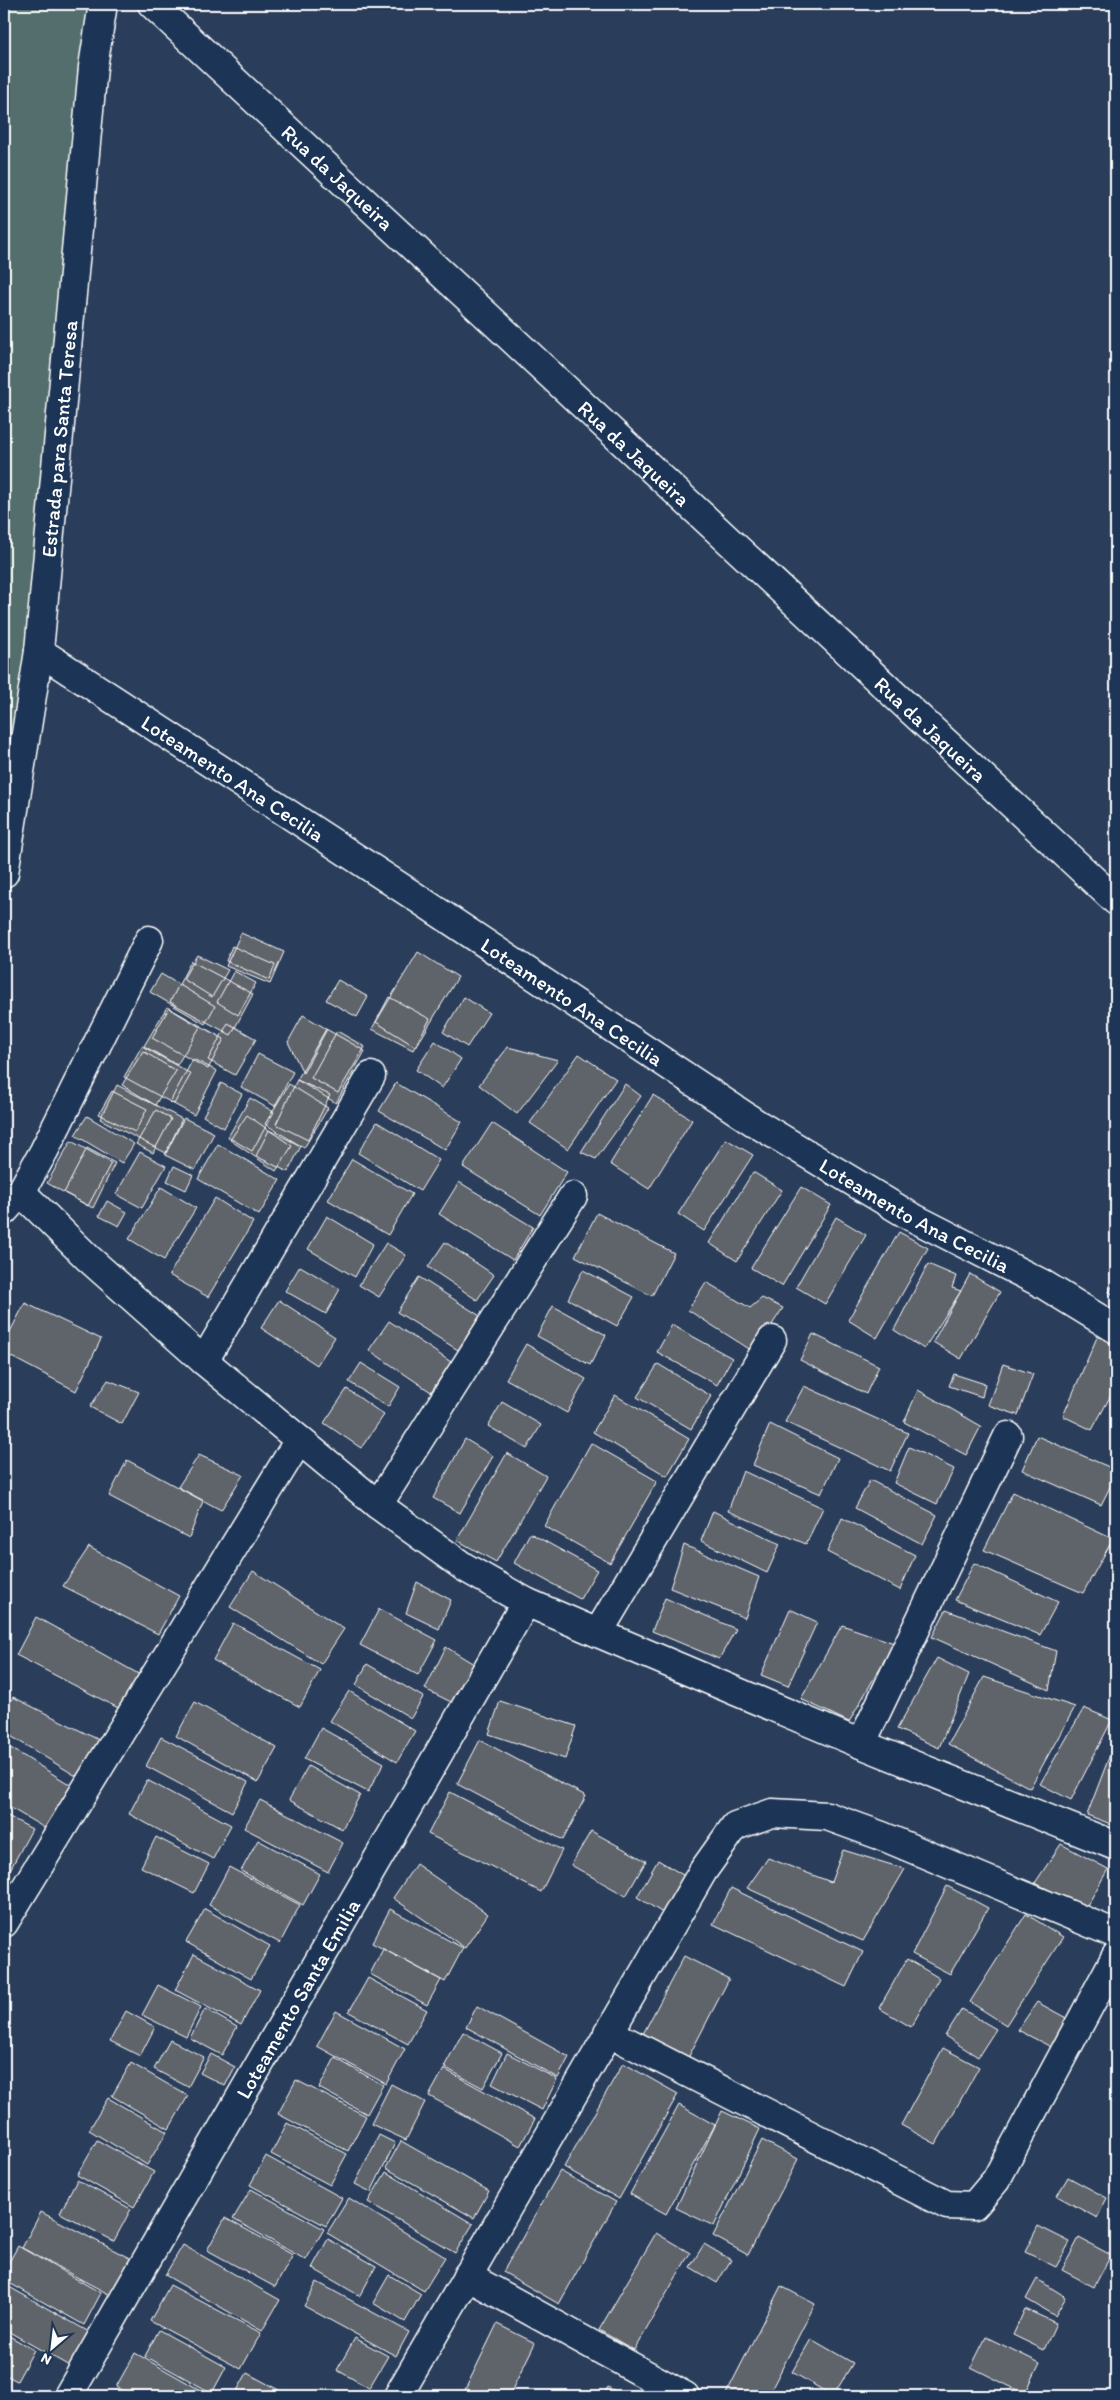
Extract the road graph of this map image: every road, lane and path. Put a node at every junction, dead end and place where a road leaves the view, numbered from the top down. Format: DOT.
graph roads {
  1 [pos="103,4"];
  2 [pos="152,4"];
  3 [pos="40,651"];
  4 [pos="4,873"];
  5 [pos="1116,901"];
  6 [pos="149,940"];
  7 [pos="371,1076"];
  8 [pos="573,1196"];
  9 [pos="12,1202"];
  10 [pos="1116,1329"];
  11 [pos="772,1340"];
  12 [pos="204,1361"];
  13 [pos="1008,1436"];
  14 [pos="299,1440"];
  15 [pos="378,1505"];
  16 [pos="526,1602"];
  17 [pos="598,1633"];
  18 [pos="861,1744"];
  19 [pos="1116,1846"];
  20 [pos="4,1923"];
  21 [pos="1116,1934"];
  22 [pos="1116,1956"];
  23 [pos="608,2032"];
  24 [pos="467,2276"];
  25 [pos="68,2396"];
  26 [pos="398,2396"];
  27 [pos="685,2396"];
  1 -- 3 [label="street, Estrada para Santa Teresa"];
  2 -- 5 [label="street, Rua da Jaqueira"];
  3 -- 4 [label="street, Estrada para Santa Teresa"];
  3 -- 10 [label="street, Loteamento Ana Cecilia"];
  6 -- 9 [label="street"];
  7 -- 12 [label="street"];
  8 -- 15 [label="street"];
  9 -- 12 [label="street"];
  11 -- 17 [label="street"];
  12 -- 14 [label="street"];
  13 -- 18 [label="street"];
  14 -- 15 [label="street"];
  14 -- 20 [label="street"];
  15 -- 16 [label="street"];
  16 -- 17 [label="street"];
  16 -- 25 [label="street, Loteamento Santa Emilia"];
  17 -- 18 [label="street"];
  18 -- 19 [label="street"];
  21 -- 23 [label="street"];
  22 -- 23 [label="street"];
  23 -- 24 [label="street"];
  24 -- 26 [label="street"];
  24 -- 27 [label="street"];
}
